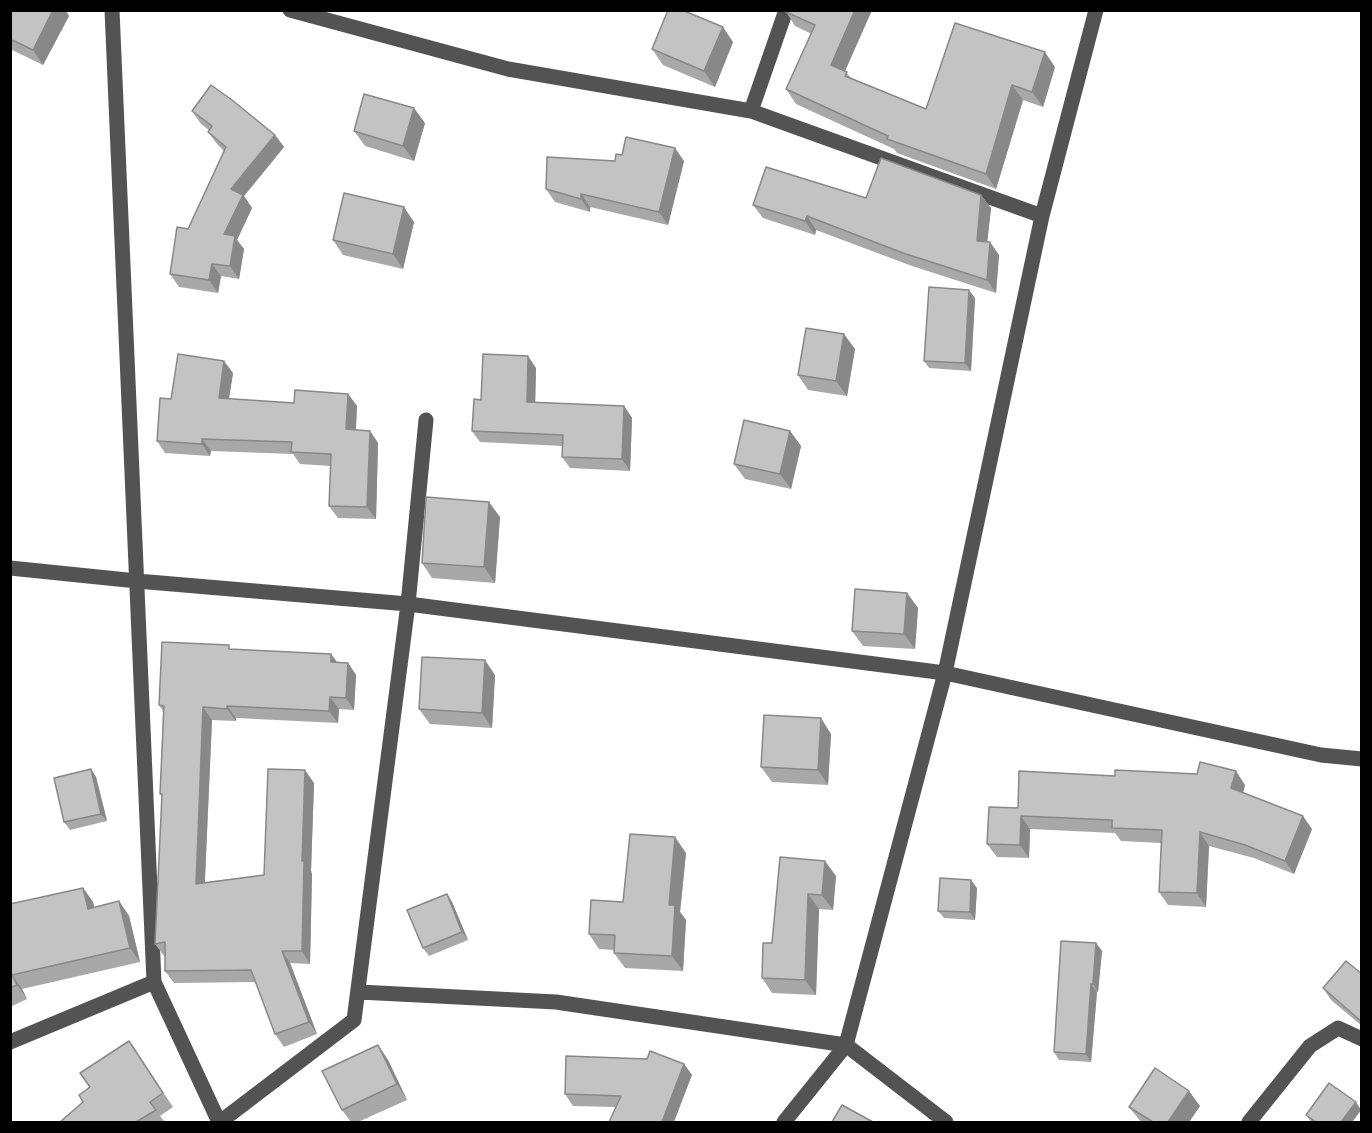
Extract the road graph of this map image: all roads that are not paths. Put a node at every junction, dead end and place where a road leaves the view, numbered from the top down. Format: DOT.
graph roads {
  1 [pos="112,10"];
  2 [pos="290,10"];
  3 [pos="786,10"];
  4 [pos="1096,10"];
  5 [pos="751,111"];
  6 [pos="1042,216"];
  7 [pos="426,420"];
  8 [pos="10,568"];
  9 [pos="137,581"];
  10 [pos="408,604"];
  11 [pos="945,673"];
  12 [pos="1362,759"];
  13 [pos="154,982"];
  14 [pos="358,992"];
  15 [pos="1362,1039"];
  16 [pos="10,1042"];
  17 [pos="846,1045"];
  18 [pos="220,1122"];
  19 [pos="784,1122"];
  20 [pos="946,1122"];
  21 [pos="1250,1122"];
  1 -- 9 [label="street"];
  2 -- 5 [label="street"];
  3 -- 5 [label="street"];
  4 -- 6 [label="street"];
  5 -- 6 [label="street"];
  6 -- 11 [label="street"];
  7 -- 10 [label="street"];
  8 -- 9 [label="street"];
  9 -- 10 [label="street"];
  9 -- 13 [label="street"];
  10 -- 11 [label="street"];
  10 -- 14 [label="street"];
  11 -- 12 [label="street"];
  11 -- 17 [label="street"];
  13 -- 16 [label="street"];
  13 -- 18 [label="street"];
  14 -- 17 [label="street"];
  14 -- 18 [label="street"];
  15 -- 21 [label="street"];
  17 -- 19 [label="street"];
  17 -- 20 [label="street"];
}
